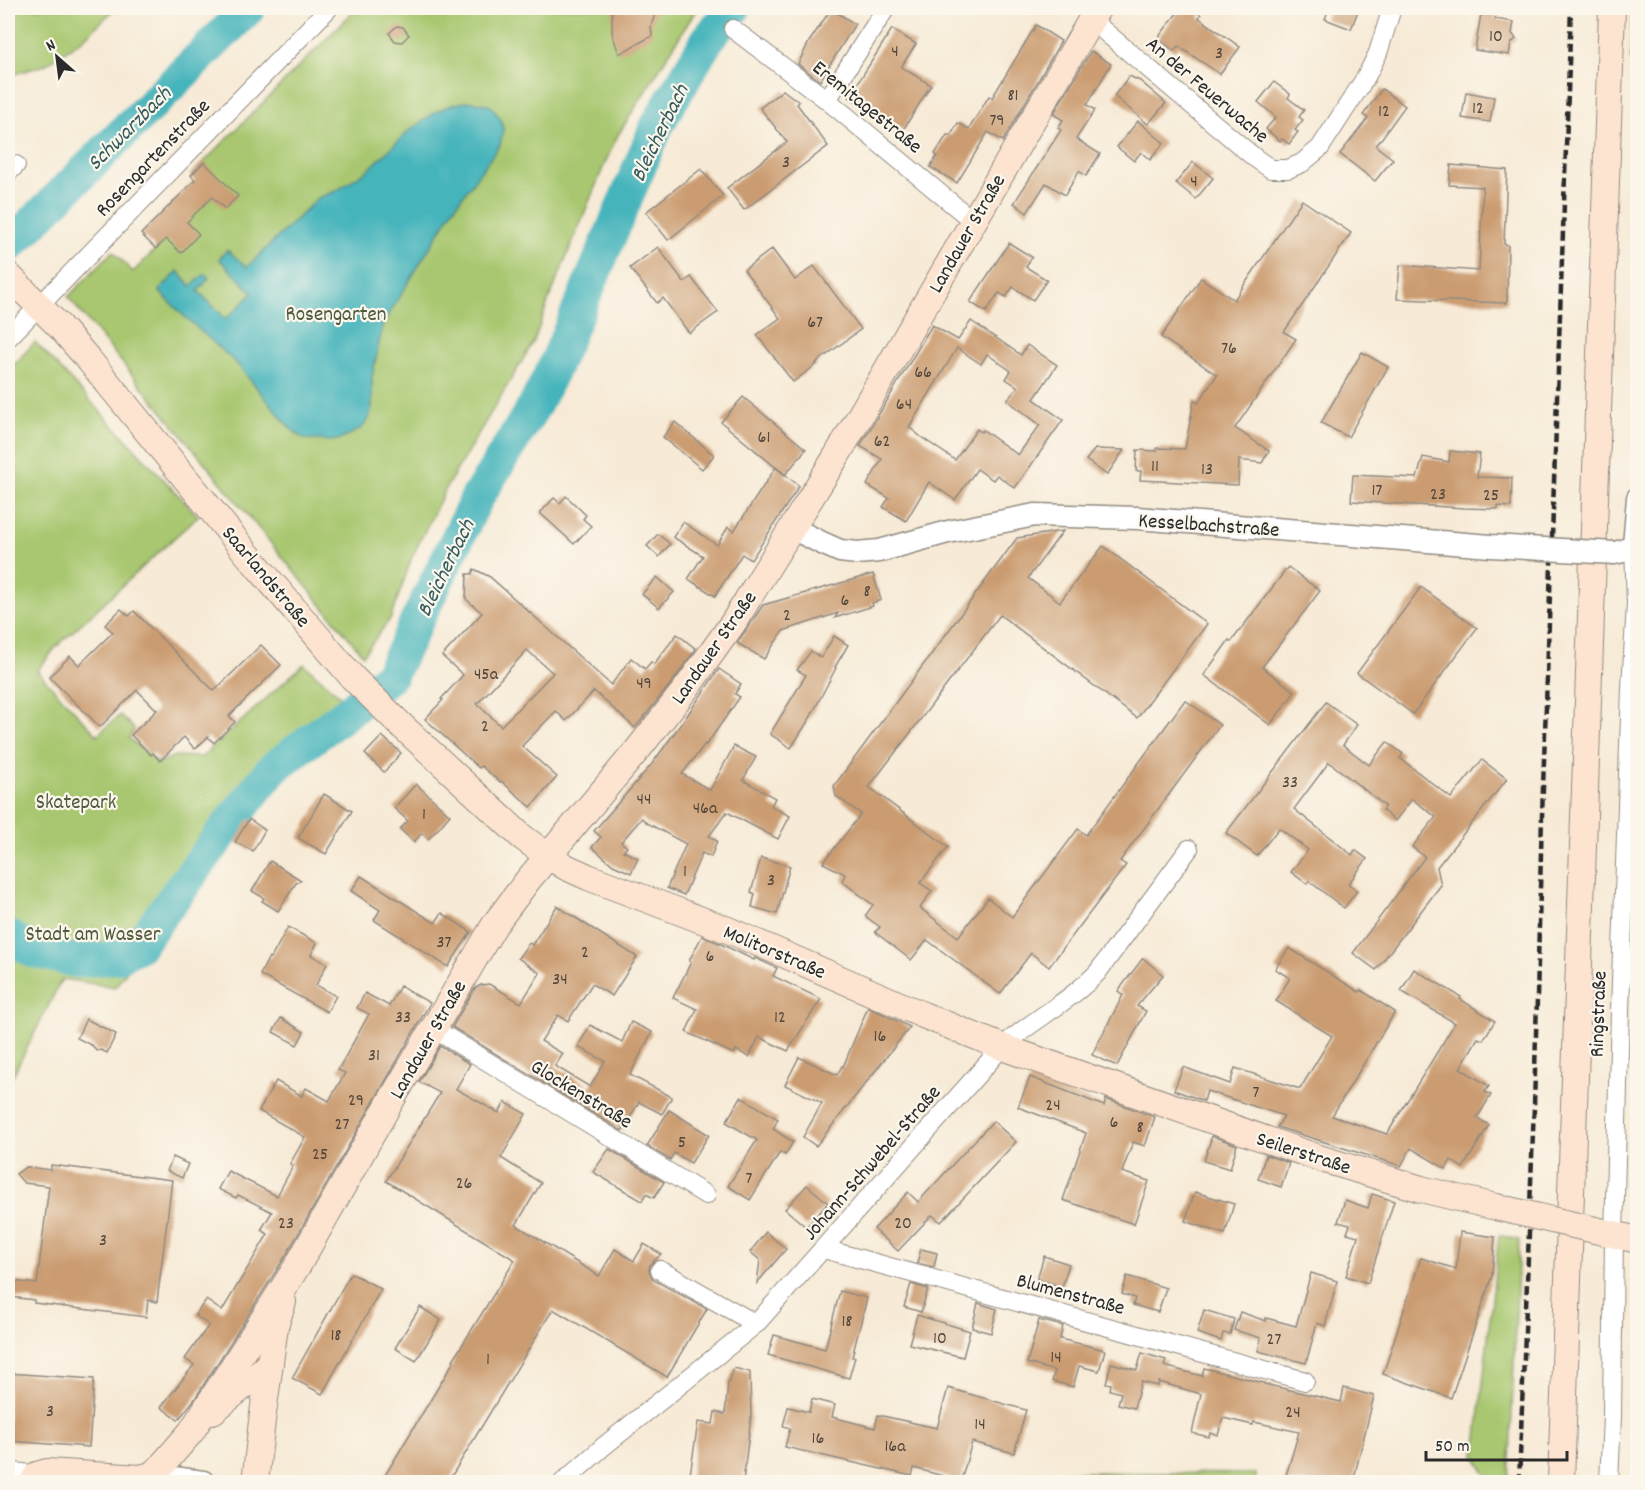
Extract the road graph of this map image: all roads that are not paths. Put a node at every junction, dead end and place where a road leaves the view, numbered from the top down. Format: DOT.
graph roads {
  1 [pos="329,8"];
  2 [pos="886,8"];
  3 [pos="1392,8"];
  4 [pos="1612,8"];
  5 [pos="1095,14"];
  6 [pos="733,29"];
  7 [pos="827,100"];
  8 [pos="973,221"];
  9 [pos="12,280"];
  10 [pos="39,306"];
  11 [pos="8,338"];
  12 [pos="1638,498"];
  13 [pos="792,528"];
  14 [pos="1624,549"];
  15 [pos="1636,638"];
  16 [pos="1634,690"];
  17 [pos="1188,849"];
  18 [pos="548,856"];
  19 [pos="1629,1010"];
  20 [pos="434,1029"];
  21 [pos="1002,1047"];
  22 [pos="706,1195"];
  23 [pos="1615,1235"];
  24 [pos="824,1249"];
  25 [pos="298,1265"];
  26 [pos="660,1270"];
  27 [pos="756,1324"];
  28 [pos="270,1363"];
  29 [pos="1305,1381"];
  30 [pos="191,1432"];
  31 [pos="8,1471"];
  32 [pos="35,1478"];
  33 [pos="144,1478"];
  34 [pos="203,1482"];
  35 [pos="255,1482"];
  36 [pos="563,1482"];
  37 [pos="1561,1482"];
  38 [pos="1609,1482"];
  1 -- 10 [label="street, Rosengartenstraße"];
  2 -- 7 [label="street"];
  3 -- 5 [label="street, An der Feuerwache"];
  4 -- 37 [label="main road"];
  5 -- 8 [label="main road, Landauer Straße"];
  6 -- 7 [label="street, Eremitagestraße"];
  7 -- 8 [label="street, Eremitagestraße"];
  8 -- 13 [label="main road, Landauer Straße"];
  9 -- 10 [label="main road, Saarlandstraße"];
  10 -- 11 [label="street, Rosengartenstraße"];
  10 -- 18 [label="main road, Saarlandstraße"];
  12 -- 14 [label="street"];
  13 -- 14 [label="street, Kesselbachstraße, bridge"];
  13 -- 18 [label="main road, Landauer Straße"];
  14 -- 15 [label="street, Ringstraße"];
  15 -- 16 [label="street, Ringstraße"];
  16 -- 19 [label="street, Ringstraße"];
  17 -- 21 [label="street, Johann-Schwebel-Straße"];
  18 -- 20 [label="main road, Landauer Straße"];
  18 -- 21 [label="main road, Molitorstraße"];
  19 -- 23 [label="street, Ringstraße"];
  20 -- 22 [label="street, Glockenstraße"];
  20 -- 25 [label="main road, Landauer Straße"];
  21 -- 23 [label="main road, Seilerstraße, bridge"];
  21 -- 24 [label="street, Johann-Schwebel-Straße"];
  23 -- 38 [label="street, Ringstraße"];
  24 -- 27 [label="street, Johann-Schwebel-Straße"];
  24 -- 29 [label="street, Blumenstraße"];
  25 -- 28 [label="main road, Landauer Straße"];
  25 -- 30 [label="main road, Landauer Straße"];
  26 -- 27 [label="street"];
  27 -- 36 [label="street, Johann-Schwebel-Straße"];
  28 -- 30 [label="main road"];
  28 -- 35 [label="main road, Landauer Straße"];
  30 -- 33 [label="main road, Landauer Straße"];
  31 -- 32 [label="street"];
  32 -- 33 [label="main road"];
  33 -- 34 [label="street"];
}
